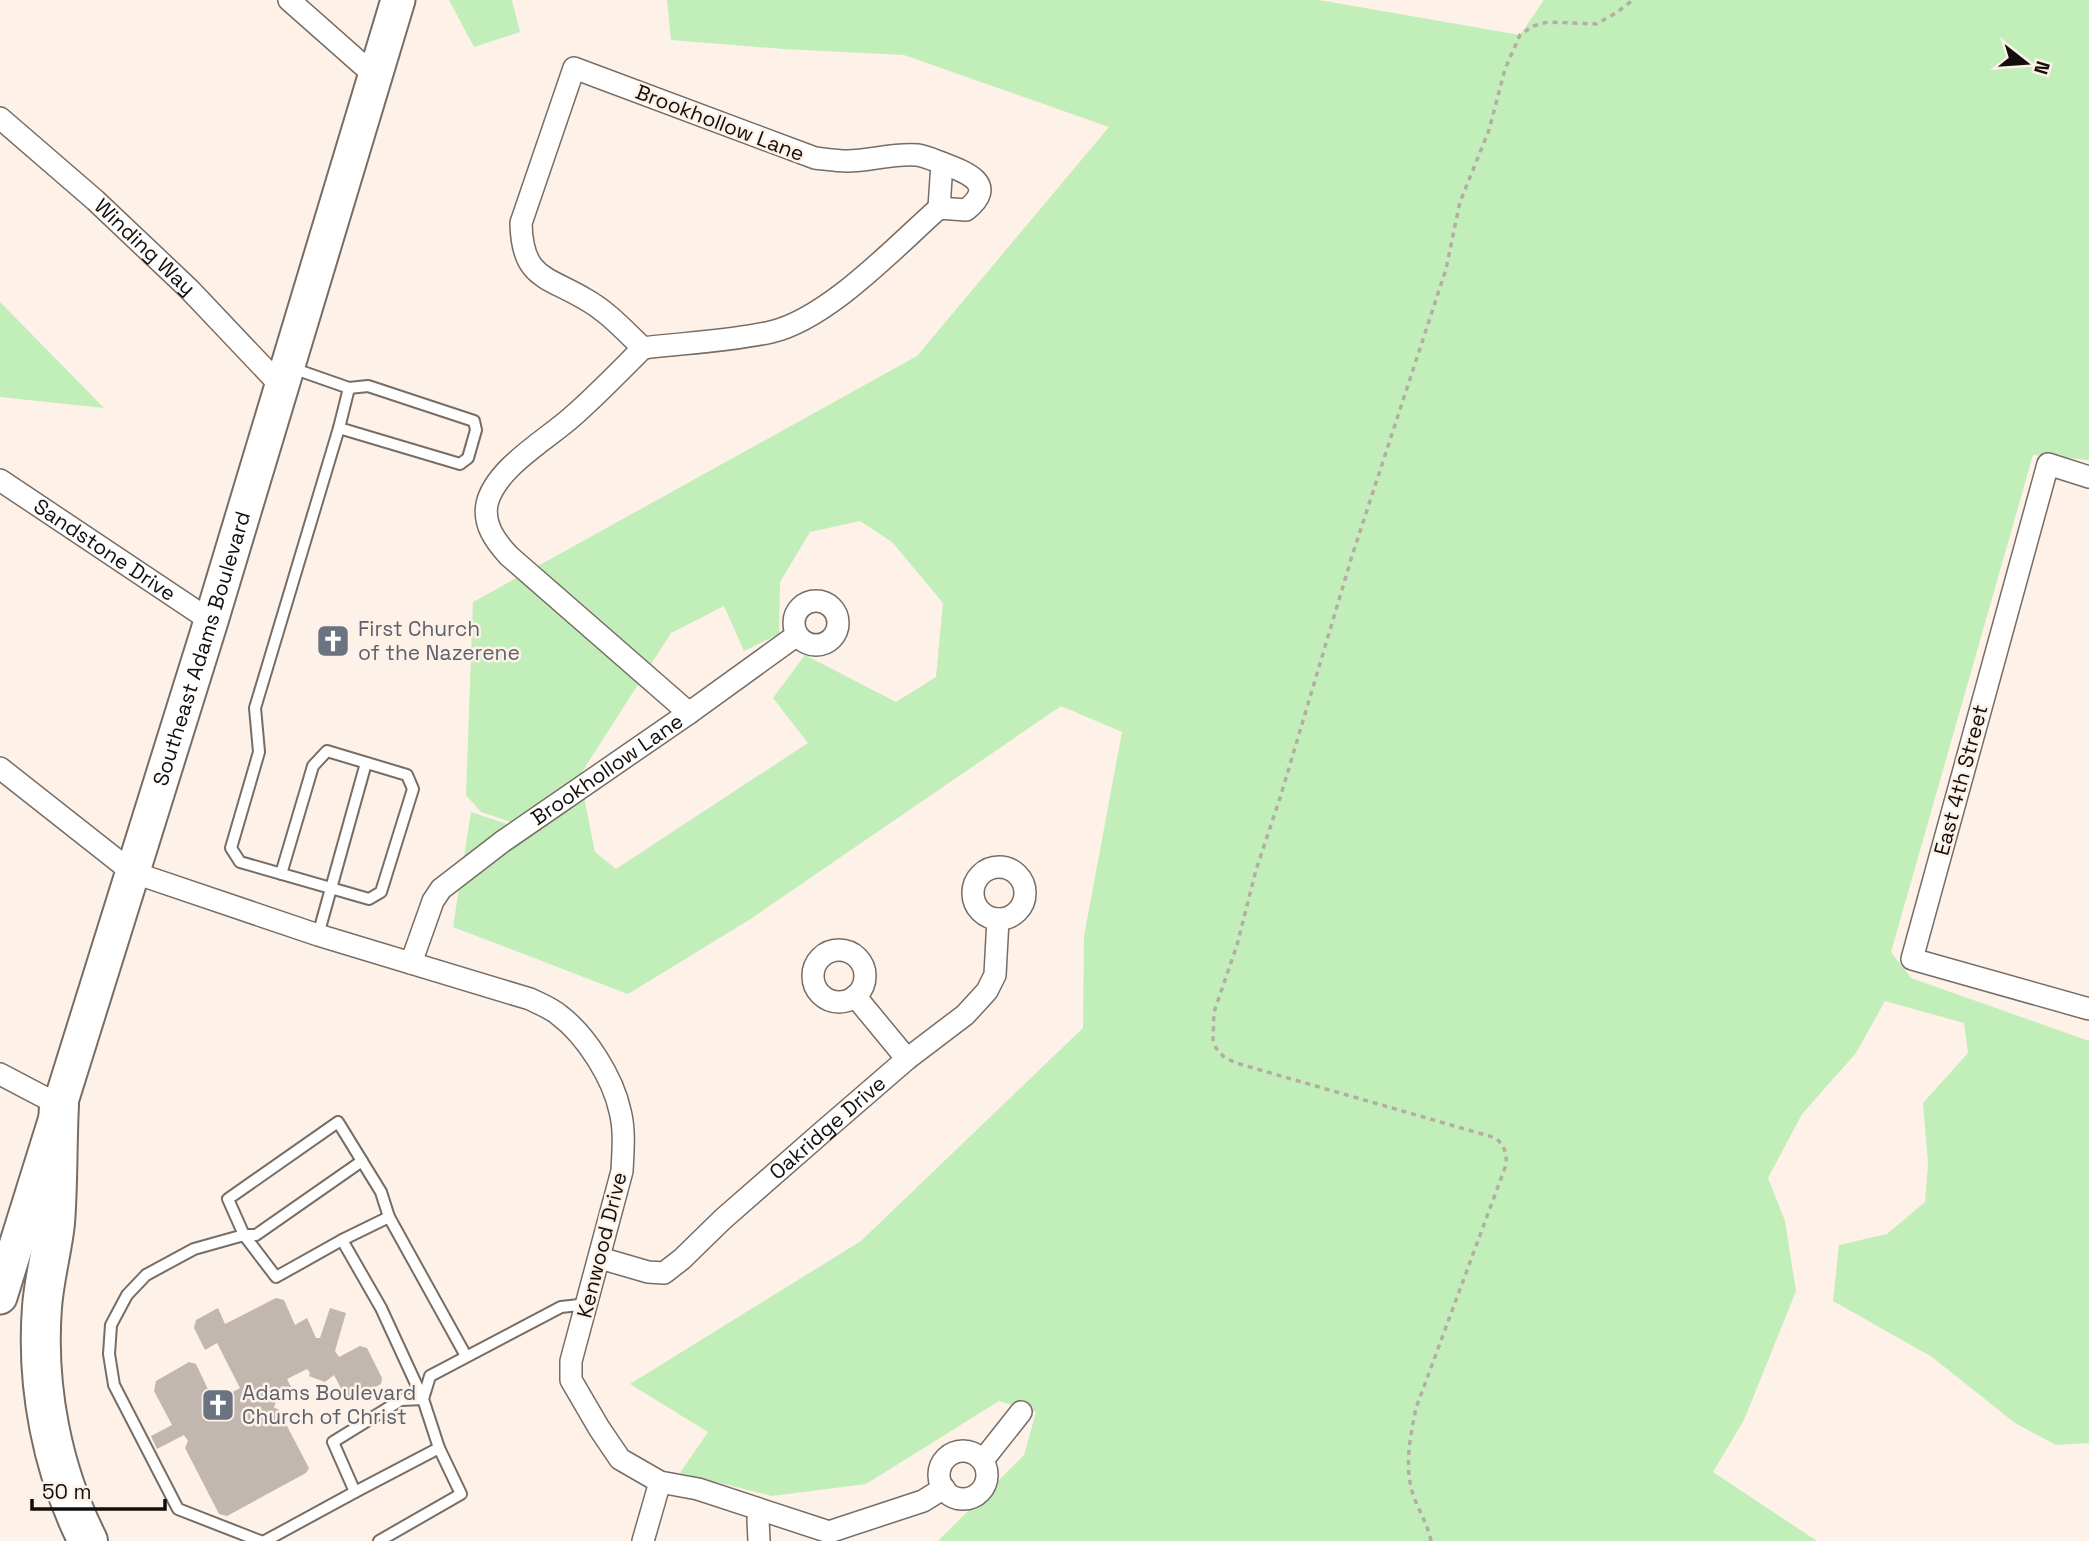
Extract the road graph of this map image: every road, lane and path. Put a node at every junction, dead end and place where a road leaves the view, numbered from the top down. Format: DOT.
graph roads {
  1 [pos="289,0"];
  2 [pos="398,0"];
  3 [pos="1633,0"];
  4 [pos="375,76"];
  5 [pos="0,118"];
  6 [pos="942,163"];
  7 [pos="939,208"];
  8 [pos="643,348"];
  9 [pos="284,376"];
  10 [pos="349,388"];
  11 [pos="339,428"];
  12 [pos="2089,477"];
  13 [pos="0,480"];
  14 [pos="211,621"];
  15 [pos="797,635"];
  16 [pos="689,713"];
  17 [pos="366,763"];
  18 [pos="0,768"];
  19 [pos="132,872"];
  20 [pos="281,874"];
  21 [pos="331,888"];
  22 [pos="998,919"];
  23 [pos="318,935"];
  24 [pos="411,963"];
  25 [pos="855,996"];
  26 [pos="2089,1009"];
  27 [pos="907,1059"];
  28 [pos="0,1074"];
  29 [pos="59,1105"];
  30 [pos="362,1161"];
  31 [pos="390,1217"];
  32 [pos="244,1235"];
  33 [pos="342,1240"];
  34 [pos="600,1258"];
  35 [pos="0,1297"];
  36 [pos="587,1304"];
  37 [pos="466,1356"];
  38 [pos="423,1399"];
  39 [pos="1021,1412"];
  40 [pos="439,1448"];
  41 [pos="983,1461"];
  42 [pos="660,1482"];
  43 [pos="944,1488"];
  44 [pos="355,1492"];
  45 [pos="760,1510"];
  46 [pos="814,1534"];
  47 [pos="88,1541"];
  48 [pos="263,1541"];
  49 [pos="379,1541"];
  50 [pos="643,1541"];
  51 [pos="759,1541"];
  52 [pos="1431,1541"];
  1 -- 4 [label="street"];
  2 -- 4 [label="main road, Southeast Adams Boulevard"];
  3 -- 52 [label="path"];
  4 -- 9 [label="main road, Southeast Adams Boulevard"];
  5 -- 9 [label="street, Winding Way"];
  6 -- 7 [label="street"];
  6 -- 7 [label="street, Brookhollow Lane"];
  6 -- 8 [label="street, Brookhollow Lane"];
  7 -- 8 [label="street"];
  8 -- 16 [label="street, Brookhollow Lane"];
  9 -- 10 [label="lane"];
  9 -- 14 [label="main road, Southeast Adams Boulevard"];
  10 -- 11 [label="lane"];
  10 -- 11 [label="lane"];
  11 -- 20 [label="lane"];
  12 -- 26 [label="street, East 4th Street"];
  13 -- 14 [label="street, Sandstone Drive"];
  14 -- 19 [label="main road, Southeast Adams Boulevard"];
  15 -- 16 [label="street"];
  16 -- 24 [label="street, Brookhollow Lane"];
  17 -- 20 [label="lane"];
  17 -- 21 [label="lane"];
  17 -- 21 [label="lane"];
  18 -- 19 [label="street, Kenwood Drive"];
  19 -- 23 [label="street, Kenwood Drive"];
  19 -- 29 [label="main road, Southeast Adams Boulevard"];
  20 -- 21 [label="lane"];
  21 -- 23 [label="lane"];
  22 -- 27 [label="street, Oakridge Drive"];
  23 -- 24 [label="street, Kenwood Drive"];
  24 -- 34 [label="street, Kenwood Drive"];
  25 -- 27 [label="street"];
  27 -- 34 [label="street, Oakridge Drive"];
  28 -- 29 [label="street"];
  29 -- 35 [label="main road, Southeast Adams Boulevard"];
  29 -- 47 [label="highway"];
  30 -- 31 [label="lane"];
  30 -- 32 [label="lane"];
  30 -- 32 [label="lane"];
  31 -- 33 [label="lane"];
  31 -- 37 [label="lane"];
  32 -- 33 [label="lane"];
  32 -- 48 [label="lane"];
  33 -- 38 [label="lane"];
  34 -- 36 [label="street, Kenwood Drive"];
  36 -- 37 [label="lane"];
  36 -- 42 [label="street, Kenwood Drive"];
  37 -- 38 [label="lane"];
  38 -- 40 [label="lane"];
  38 -- 44 [label="lane"];
  39 -- 41 [label="street"];
  40 -- 44 [label="lane"];
  40 -- 49 [label="lane"];
  41 -- 43 [label="street"];
  41 -- 43 [label="street"];
  42 -- 45 [label="street, Kenwood Drive"];
  42 -- 50 [label="street"];
  43 -- 46 [label="street, Kenwood Drive"];
  44 -- 48 [label="lane"];
  45 -- 46 [label="street, Kenwood Drive"];
  45 -- 51 [label="street"];
}
